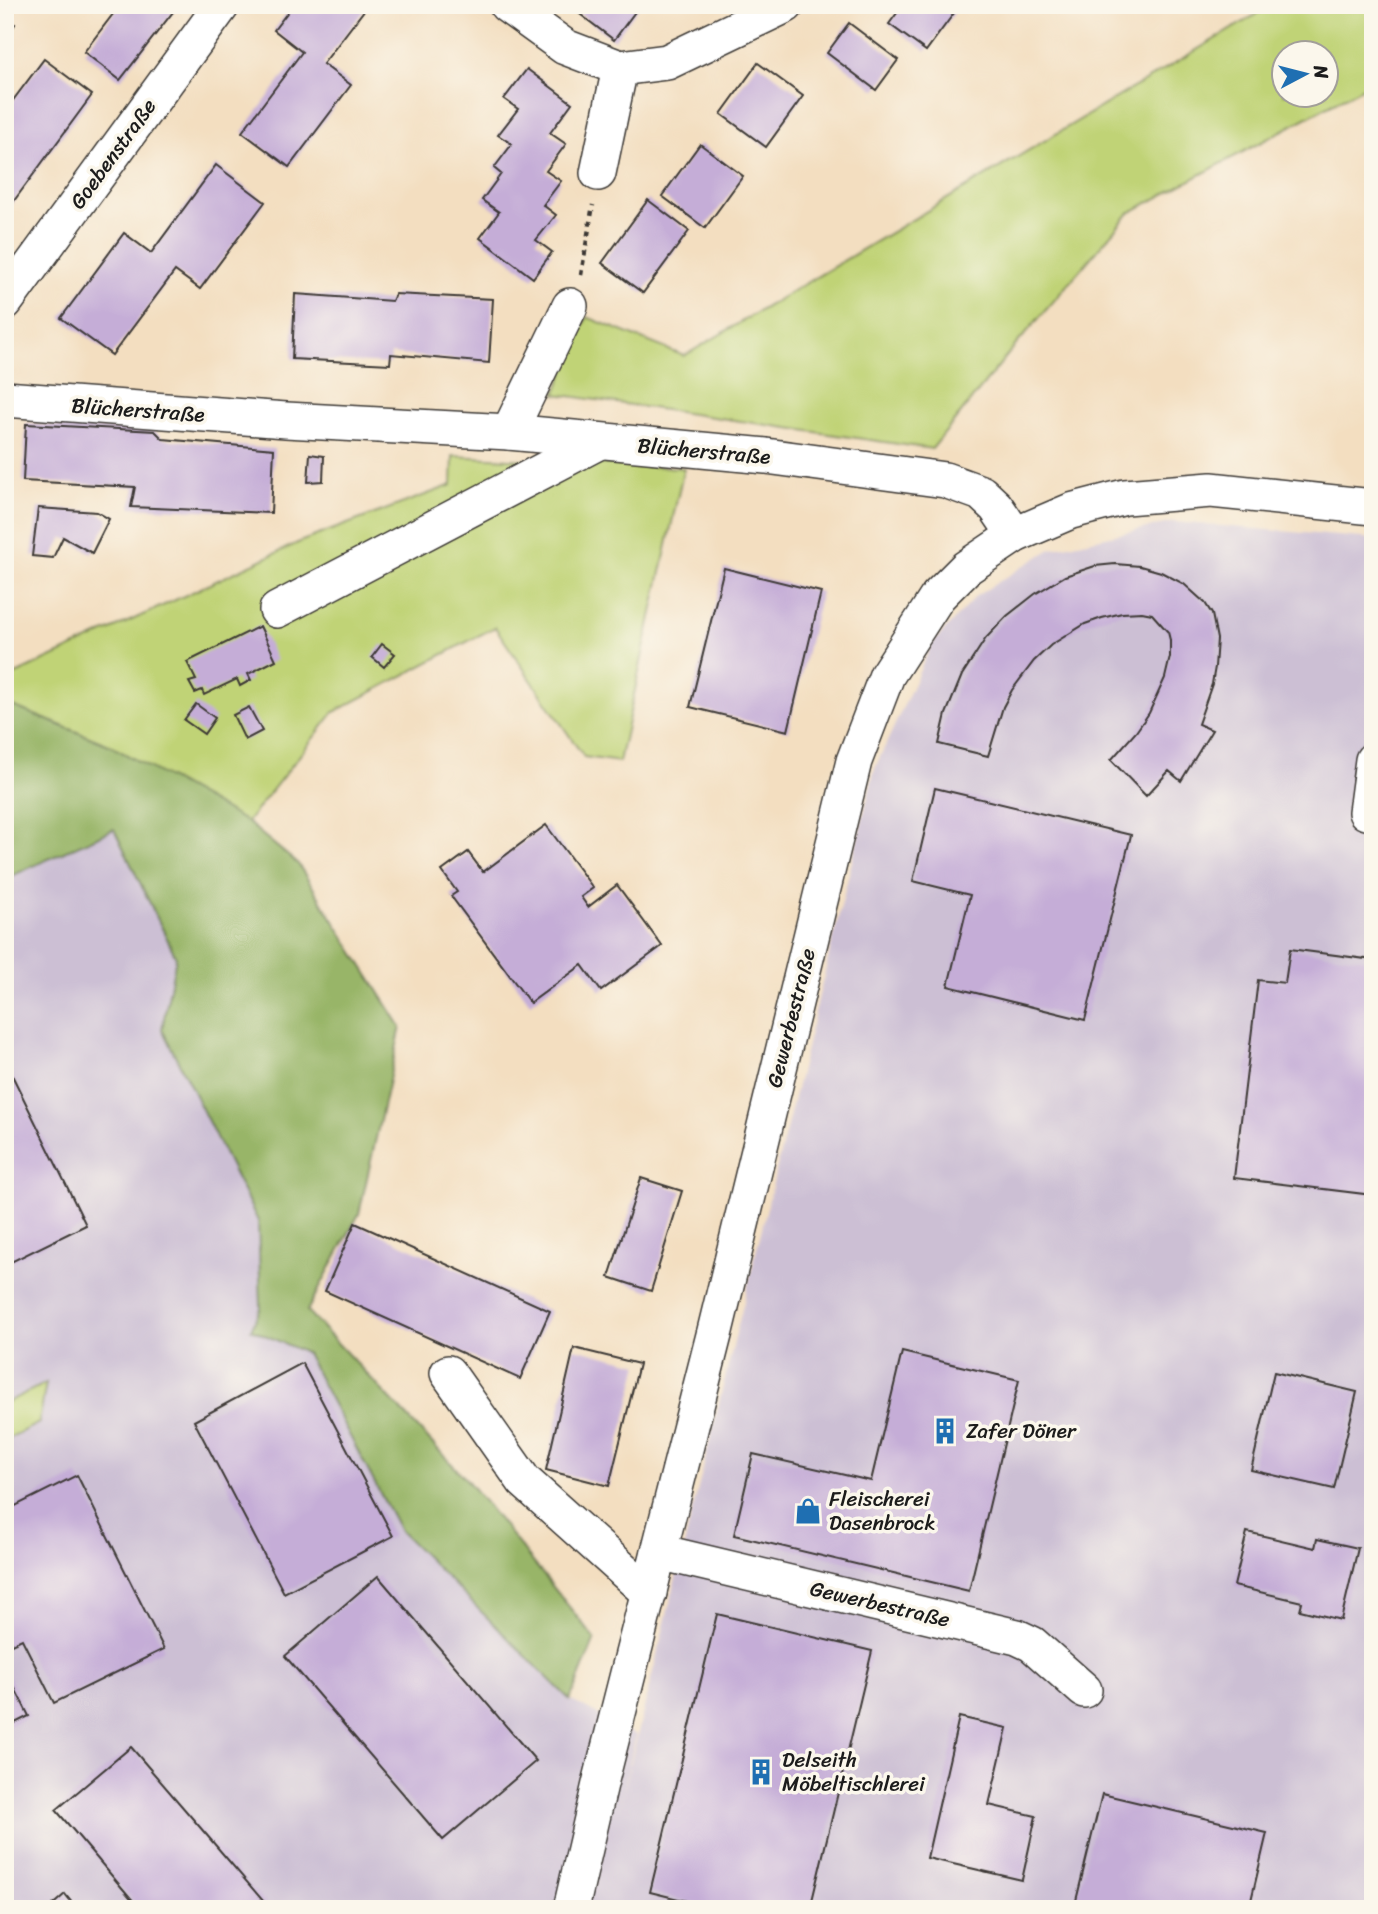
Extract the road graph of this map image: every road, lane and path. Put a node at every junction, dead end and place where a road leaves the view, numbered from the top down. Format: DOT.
graph roads {
  1 [pos="222,5"];
  2 [pos="507,5"];
  3 [pos="786,5"];
  4 [pos="620,68"];
  5 [pos="598,173"];
  6 [pos="5,302"];
  7 [pos="570,306"];
  8 [pos="5,399"];
  9 [pos="509,432"];
  10 [pos="598,442"];
  11 [pos="1373,507"];
  12 [pos="1015,535"];
  13 [pos="277,610"];
  14 [pos="1373,760"];
  15 [pos="1373,813"];
  16 [pos="448,1373"];
  17 [pos="659,1552"];
  18 [pos="649,1593"];
  19 [pos="1084,1690"];
  20 [pos="571,1909"];
  1 -- 6 [label="street, Goebenstraße"];
  2 -- 4 [label="street"];
  3 -- 4 [label="street"];
  4 -- 5 [label="street"];
  5 -- 7 [label="path"];
  7 -- 9 [label="street"];
  8 -- 9 [label="street, Blücherstraße"];
  9 -- 10 [label="street, Blücherstraße"];
  10 -- 12 [label="street, Blücherstraße"];
  10 -- 13 [label="street"];
  11 -- 12 [label="street"];
  12 -- 17 [label="street, Gewerbestraße"];
  14 -- 15 [label="street"];
  16 -- 18 [label="street"];
  17 -- 18 [label="street, Gewerbestraße"];
  17 -- 19 [label="street, Gewerbestraße"];
  18 -- 20 [label="street, Gewerbestraße"];
}
